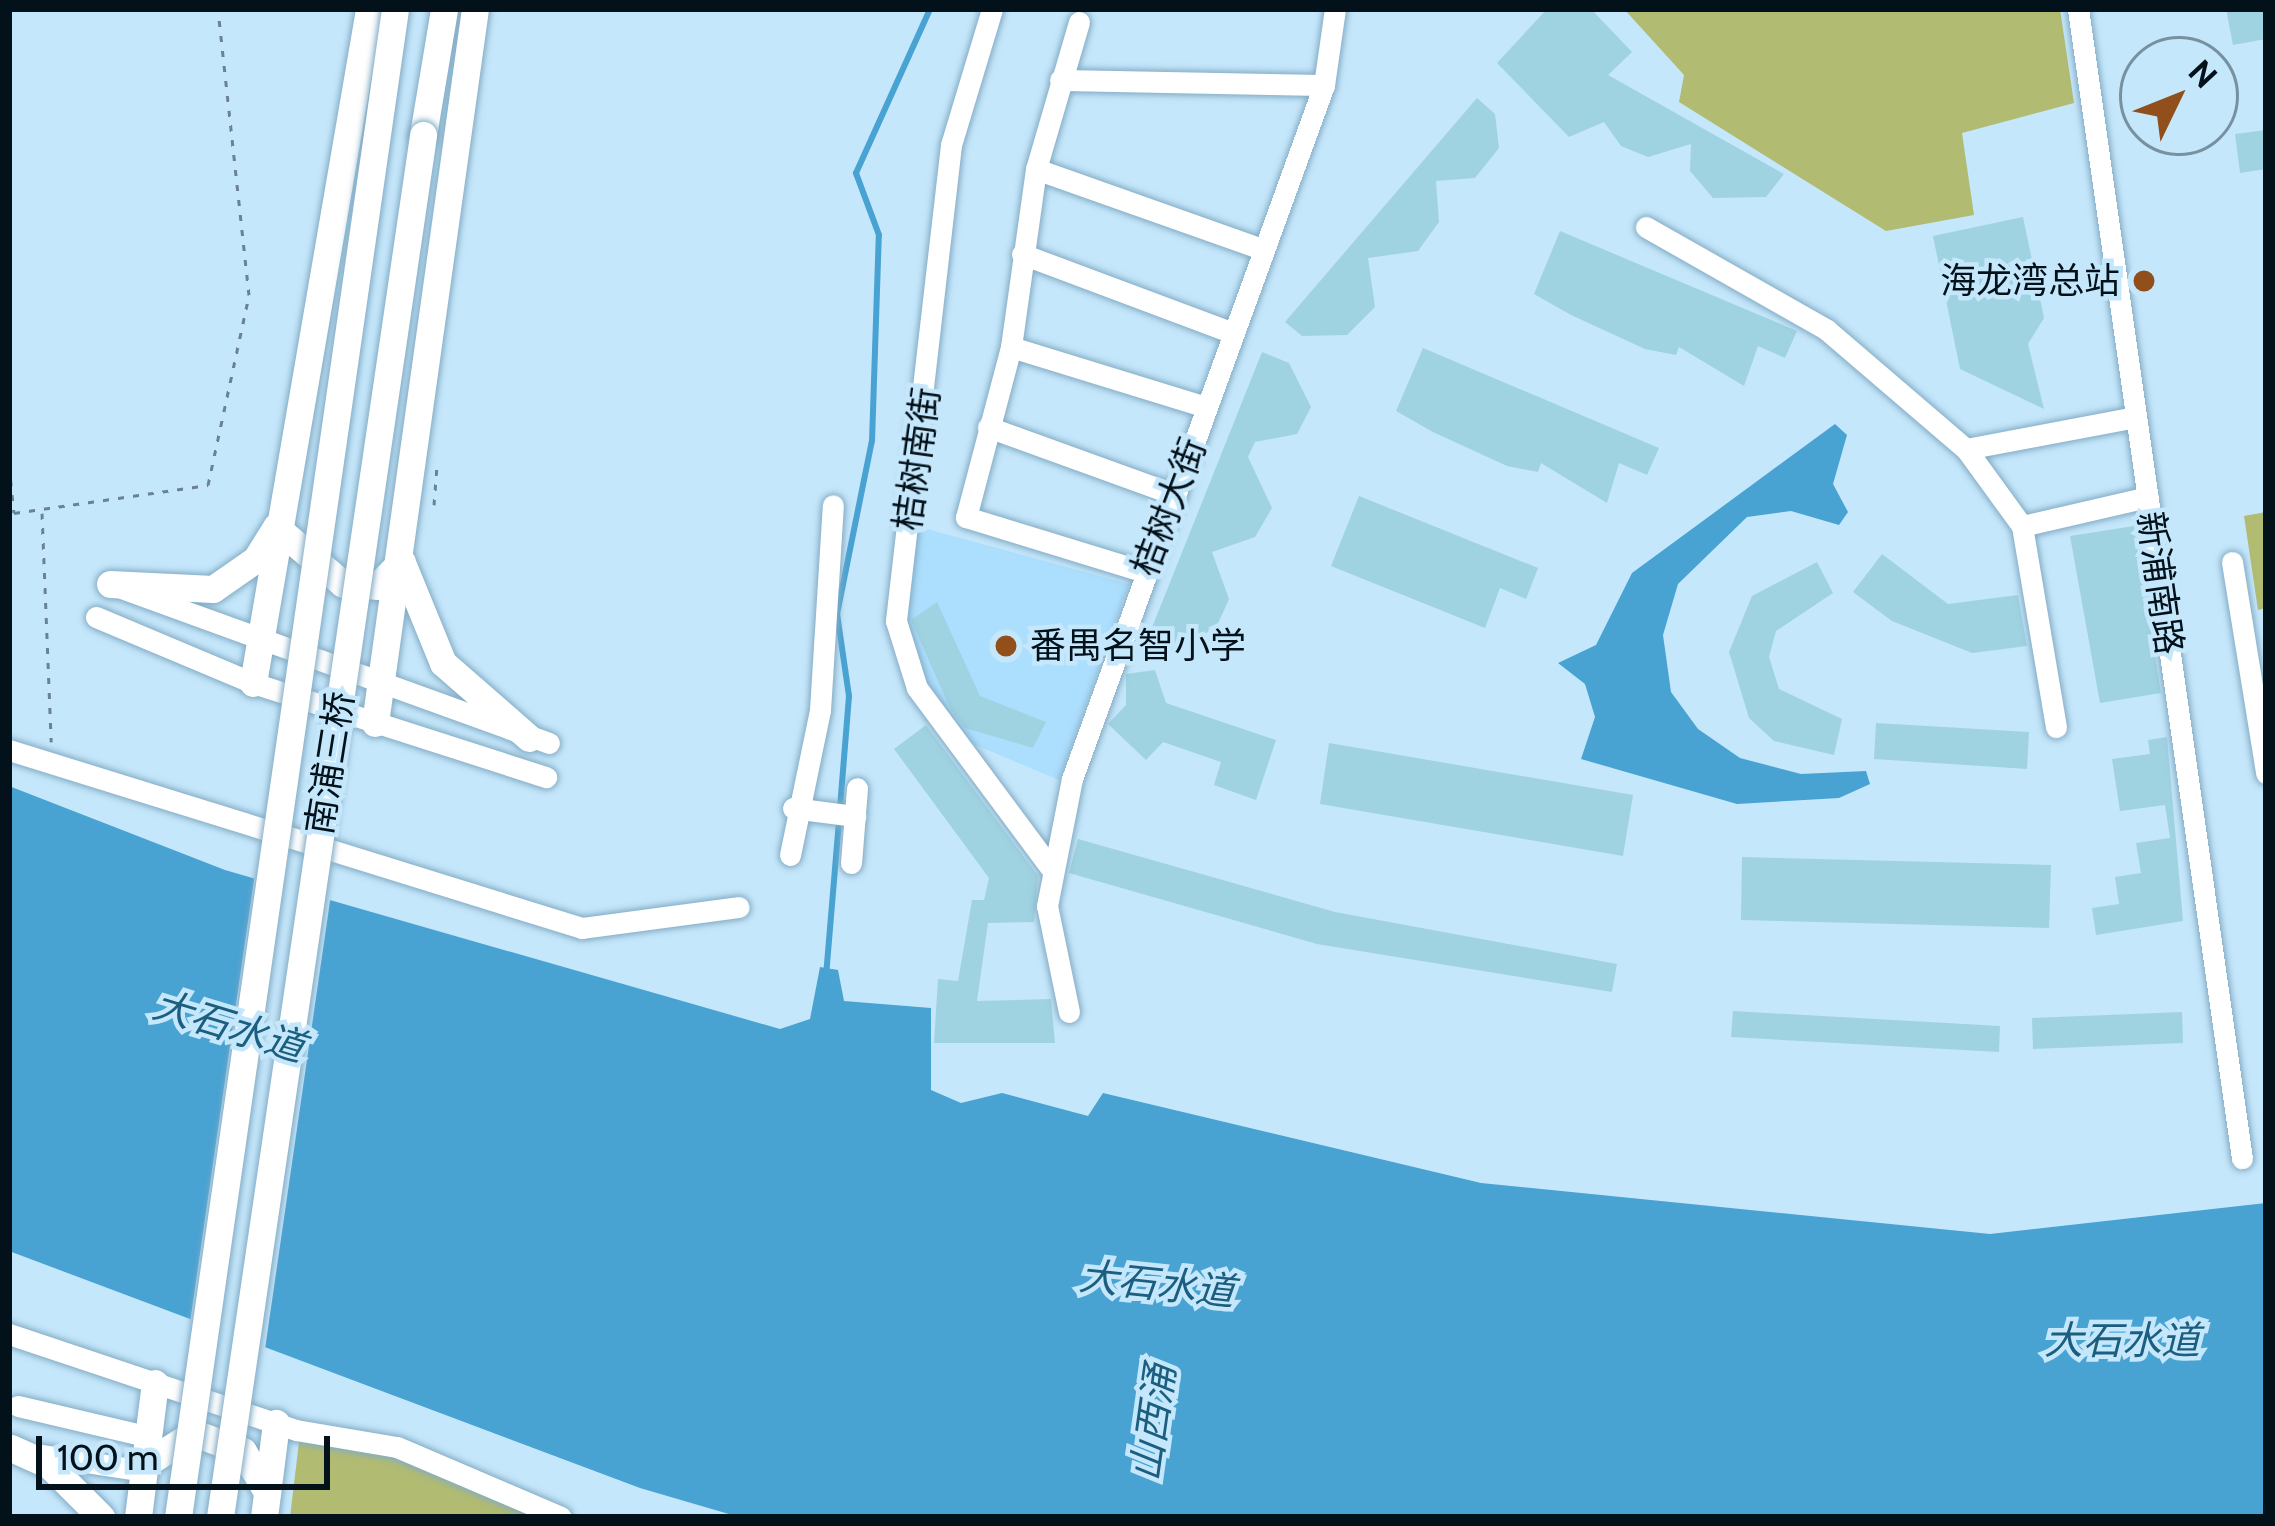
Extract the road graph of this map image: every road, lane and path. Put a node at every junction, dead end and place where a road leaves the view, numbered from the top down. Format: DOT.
graph roads {
  1 [pos="218,9"];
  2 [pos="369,9"];
  3 [pos="395,9"];
  4 [pos="444,9"];
  5 [pos="475,9"];
  6 [pos="992,9"];
  7 [pos="1335,9"];
  8 [pos="2078,9"];
  9 [pos="1079,22"];
  10 [pos="1060,80"];
  11 [pos="1324,85"];
  12 [pos="1036,169"];
  13 [pos="1646,227"];
  14 [pos="1262,249"];
  15 [pos="1022,254"];
  16 [pos="1233,333"];
  17 [pos="1011,347"];
  18 [pos="1206,407"];
  19 [pos="2135,417"];
  20 [pos="988,427"];
  21 [pos="1966,449"];
  22 [pos="9,465"];
  23 [pos="1176,495"];
  24 [pos="2148,497"];
  25 [pos="832,505"];
  26 [pos="41,511"];
  27 [pos="2022,526"];
  28 [pos="276,527"];
  29 [pos="402,561"];
  30 [pos="2232,562"];
  31 [pos="1144,572"];
  32 [pos="110,584"];
  33 [pos="96,617"];
  34 [pos="259,645"];
  35 [pos="253,683"];
  36 [pos="380,691"];
  37 [pos="375,723"];
  38 [pos="2056,727"];
  39 [pos="539,741"];
  40 [pos="9,750"];
  41 [pos="71,770"];
  42 [pos="2266,773"];
  43 [pos="546,777"];
  44 [pos="857,788"];
  45 [pos="793,808"];
  46 [pos="855,816"];
  47 [pos="790,855"];
  48 [pos="851,863"];
  49 [pos="1050,867"];
  50 [pos="739,907"];
  51 [pos="1069,1012"];
  52 [pos="2242,1158"];
  53 [pos="9,1334"];
  54 [pos="155,1383"];
  55 [pos="18,1406"];
  56 [pos="276,1424"];
  57 [pos="11,1448"];
  58 [pos="145,1457"];
  59 [pos="265,1505"];
  60 [pos="101,1517"];
  61 [pos="138,1517"];
  62 [pos="178,1517"];
  63 [pos="220,1517"];
  64 [pos="561,1517"];
  1 -- 26 [label="path"];
  2 -- 28 [label="main road"];
  3 -- 62 [label="main road, 南浦三桥, bridge"];
  4 -- 63 [label="main road, 南浦三桥, bridge"];
  5 -- 29 [label="main road"];
  6 -- 49 [label="street, 桔树南街"];
  7 -- 11 [label="street, 桔树大街"];
  8 -- 19 [label="street, 新浦南路"];
  9 -- 10 [label="street"];
  10 -- 11 [label="street"];
  10 -- 12 [label="street"];
  11 -- 14 [label="street, 桔树大街"];
  12 -- 14 [label="street"];
  12 -- 15 [label="street"];
  13 -- 21 [label="street"];
  14 -- 16 [label="street, 桔树大街"];
  15 -- 16 [label="street"];
  15 -- 17 [label="street"];
  16 -- 18 [label="street, 桔树大街"];
  17 -- 18 [label="street"];
  17 -- 20 [label="street"];
  18 -- 23 [label="street, 桔树大街"];
  19 -- 21 [label="street"];
  19 -- 24 [label="street, 新浦南路"];
  20 -- 23 [label="street"];
  20 -- 31 [label="street"];
  21 -- 27 [label="street"];
  22 -- 26 [label="path"];
  23 -- 31 [label="street, 桔树大街"];
  24 -- 27 [label="street"];
  24 -- 52 [label="street, 新浦南路"];
  25 -- 45 [label="street"];
  26 -- 41 [label="path"];
  27 -- 38 [label="street"];
  28 -- 29 [label="main road"];
  28 -- 32 [label="main road"];
  28 -- 34 [label="main road"];
  29 -- 36 [label="main road"];
  29 -- 39 [label="main road"];
  30 -- 42 [label="street"];
  31 -- 49 [label="street, 桔树大街"];
  32 -- 34 [label="street"];
  33 -- 35 [label="street"];
  34 -- 35 [label="main road"];
  34 -- 36 [label="street"];
  35 -- 37 [label="street"];
  36 -- 37 [label="main road"];
  36 -- 39 [label="street"];
  37 -- 43 [label="street"];
  40 -- 41 [label="street"];
  41 -- 50 [label="street"];
  44 -- 46 [label="street"];
  45 -- 46 [label="street"];
  45 -- 47 [label="street"];
  46 -- 48 [label="street"];
  49 -- 51 [label="street, 桔树大街"];
  53 -- 54 [label="street"];
  54 -- 56 [label="street"];
  54 -- 58 [label="main road"];
  55 -- 58 [label="street"];
  56 -- 59 [label="main road"];
  56 -- 64 [label="street"];
  57 -- 58 [label="street"];
  57 -- 60 [label="main road"];
  58 -- 59 [label="main road"];
  58 -- 61 [label="main road"];
}
